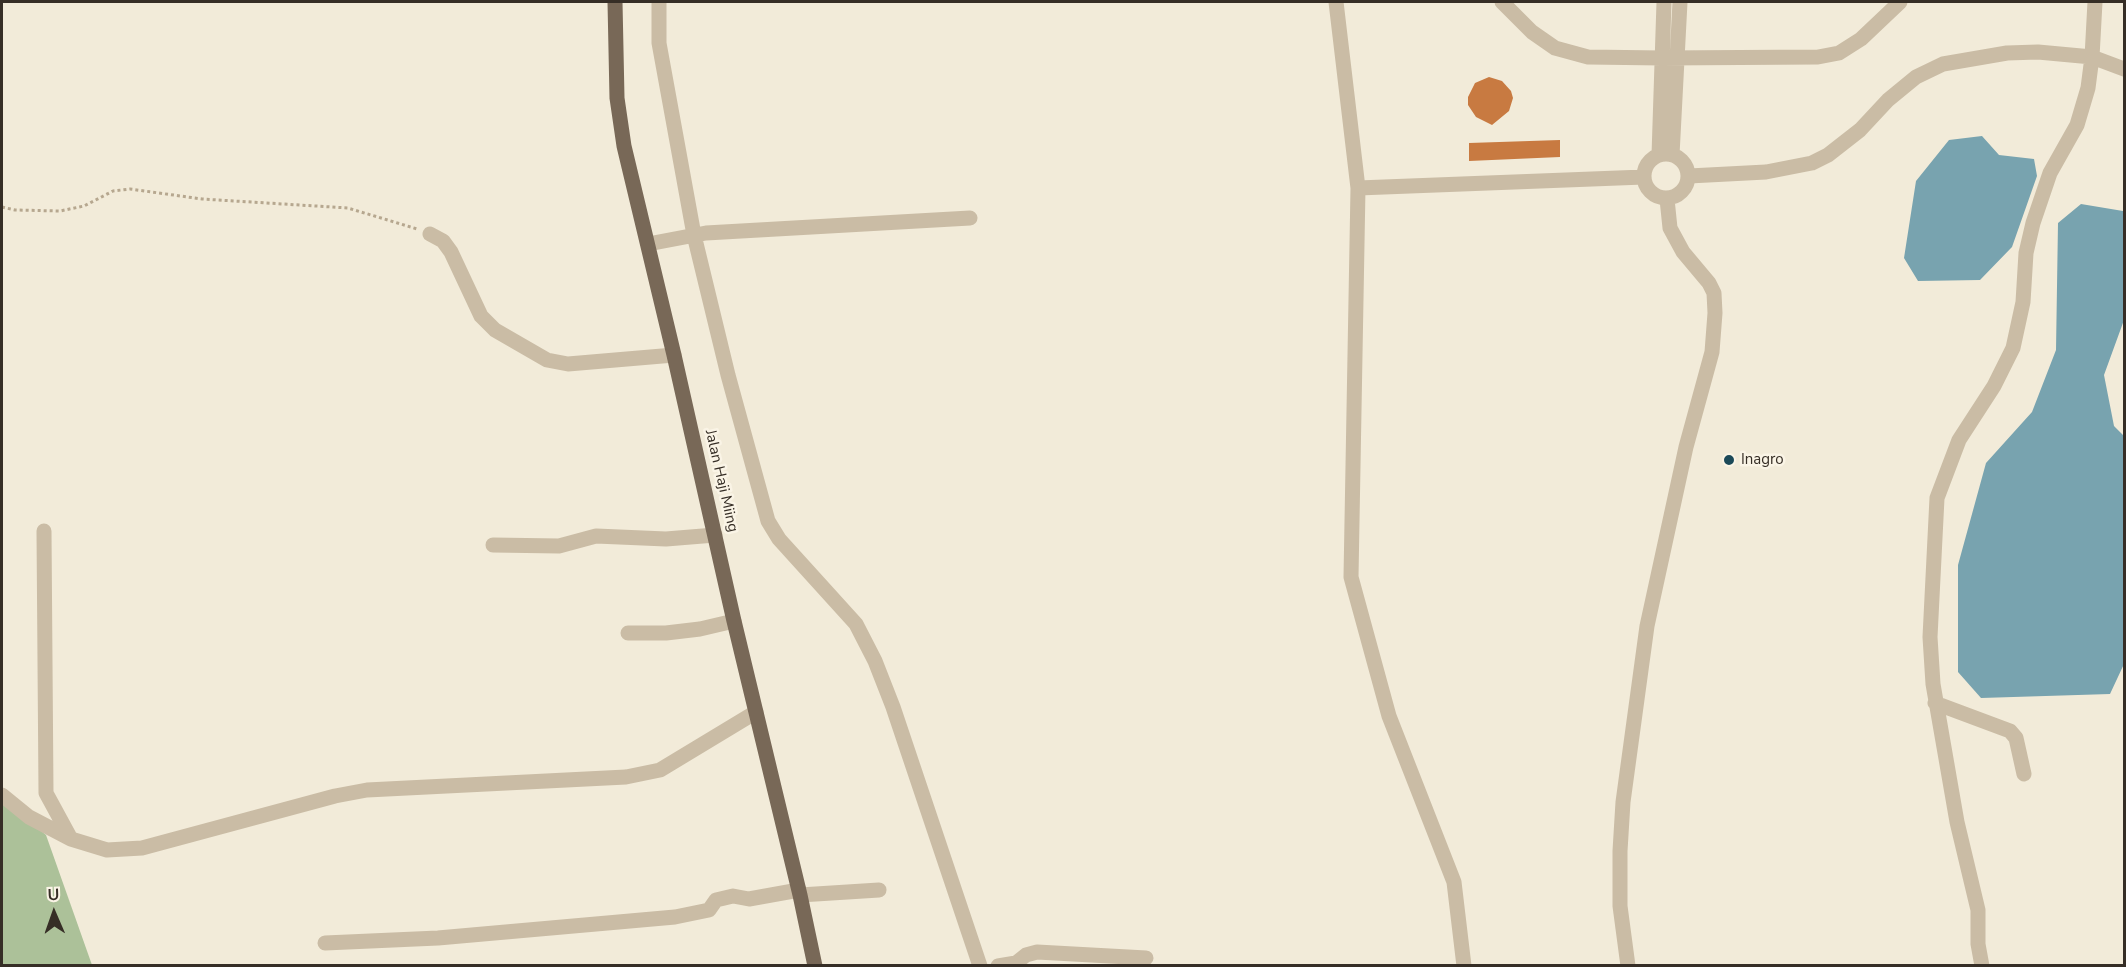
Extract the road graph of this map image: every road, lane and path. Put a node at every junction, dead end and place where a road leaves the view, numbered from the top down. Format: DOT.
graph roads {
  1 [pos="615,2"];
  2 [pos="659,2"];
  3 [pos="1336,2"];
  4 [pos="1502,2"];
  5 [pos="1664,2"];
  6 [pos="1680,2"];
  7 [pos="1900,2"];
  8 [pos="2095,2"];
  9 [pos="1678,57"];
  10 [pos="2092,57"];
  11 [pos="1662,58"];
  12 [pos="2124,69"];
  13 [pos="1666,155"];
  14 [pos="1689,176"];
  15 [pos="1644,177"];
  16 [pos="1358,188"];
  17 [pos="1667,199"];
  18 [pos="2,207"];
  19 [pos="970,218"];
  20 [pos="430,234"];
  21 [pos="694,235"];
  22 [pos="648,244"];
  23 [pos="674,355"];
  24 [pos="44,531"];
  25 [pos="715,535"];
  26 [pos="493,545"];
  27 [pos="734,621"];
  28 [pos="628,633"];
  29 [pos="1935,703"];
  30 [pos="756,712"];
  31 [pos="2024,774"];
  32 [pos="2,795"];
  33 [pos="71,839"];
  34 [pos="879,890"];
  35 [pos="799,893"];
  36 [pos="325,943"];
  37 [pos="1146,958"];
  38 [pos="815,966"];
  39 [pos="980,966"];
  40 [pos="998,966"];
  41 [pos="1464,966"];
  42 [pos="1628,966"];
  43 [pos="1982,966"];
  1 -- 22 [label="main road, Jalan Haji Miing"];
  2 -- 21 [label="street"];
  3 -- 16 [label="street"];
  4 -- 11 [label="street"];
  5 -- 11 [label="street"];
  6 -- 9 [label="street"];
  7 -- 9 [label="street"];
  8 -- 10 [label="street"];
  9 -- 11 [label="street"];
  9 -- 13 [label="street"];
  10 -- 12 [label="street"];
  10 -- 14 [label="street"];
  10 -- 29 [label="street"];
  11 -- 13 [label="street"];
  13 -- 14 [label="street"];
  13 -- 15 [label="street"];
  14 -- 17 [label="street"];
  15 -- 16 [label="street"];
  15 -- 17 [label="street"];
  16 -- 41 [label="street"];
  17 -- 42 [label="street"];
  18 -- 20 [label="path"];
  19 -- 21 [label="street"];
  20 -- 23 [label="street"];
  21 -- 22 [label="street"];
  21 -- 39 [label="street"];
  22 -- 23 [label="main road, Jalan Haji Miing"];
  23 -- 25 [label="main road, Jalan Haji Miing"];
  24 -- 33 [label="street"];
  25 -- 26 [label="street"];
  25 -- 27 [label="main road, Jalan Haji Miing"];
  27 -- 28 [label="street"];
  27 -- 30 [label="main road, Jalan Haji Miing"];
  29 -- 31 [label="street"];
  29 -- 43 [label="street"];
  30 -- 33 [label="street"];
  30 -- 35 [label="main road, Jalan Haji Miing"];
  32 -- 33 [label="street"];
  34 -- 35 [label="street"];
  35 -- 36 [label="street"];
  35 -- 38 [label="main road, Jalan Haji Miing"];
  37 -- 40 [label="street"];
}
